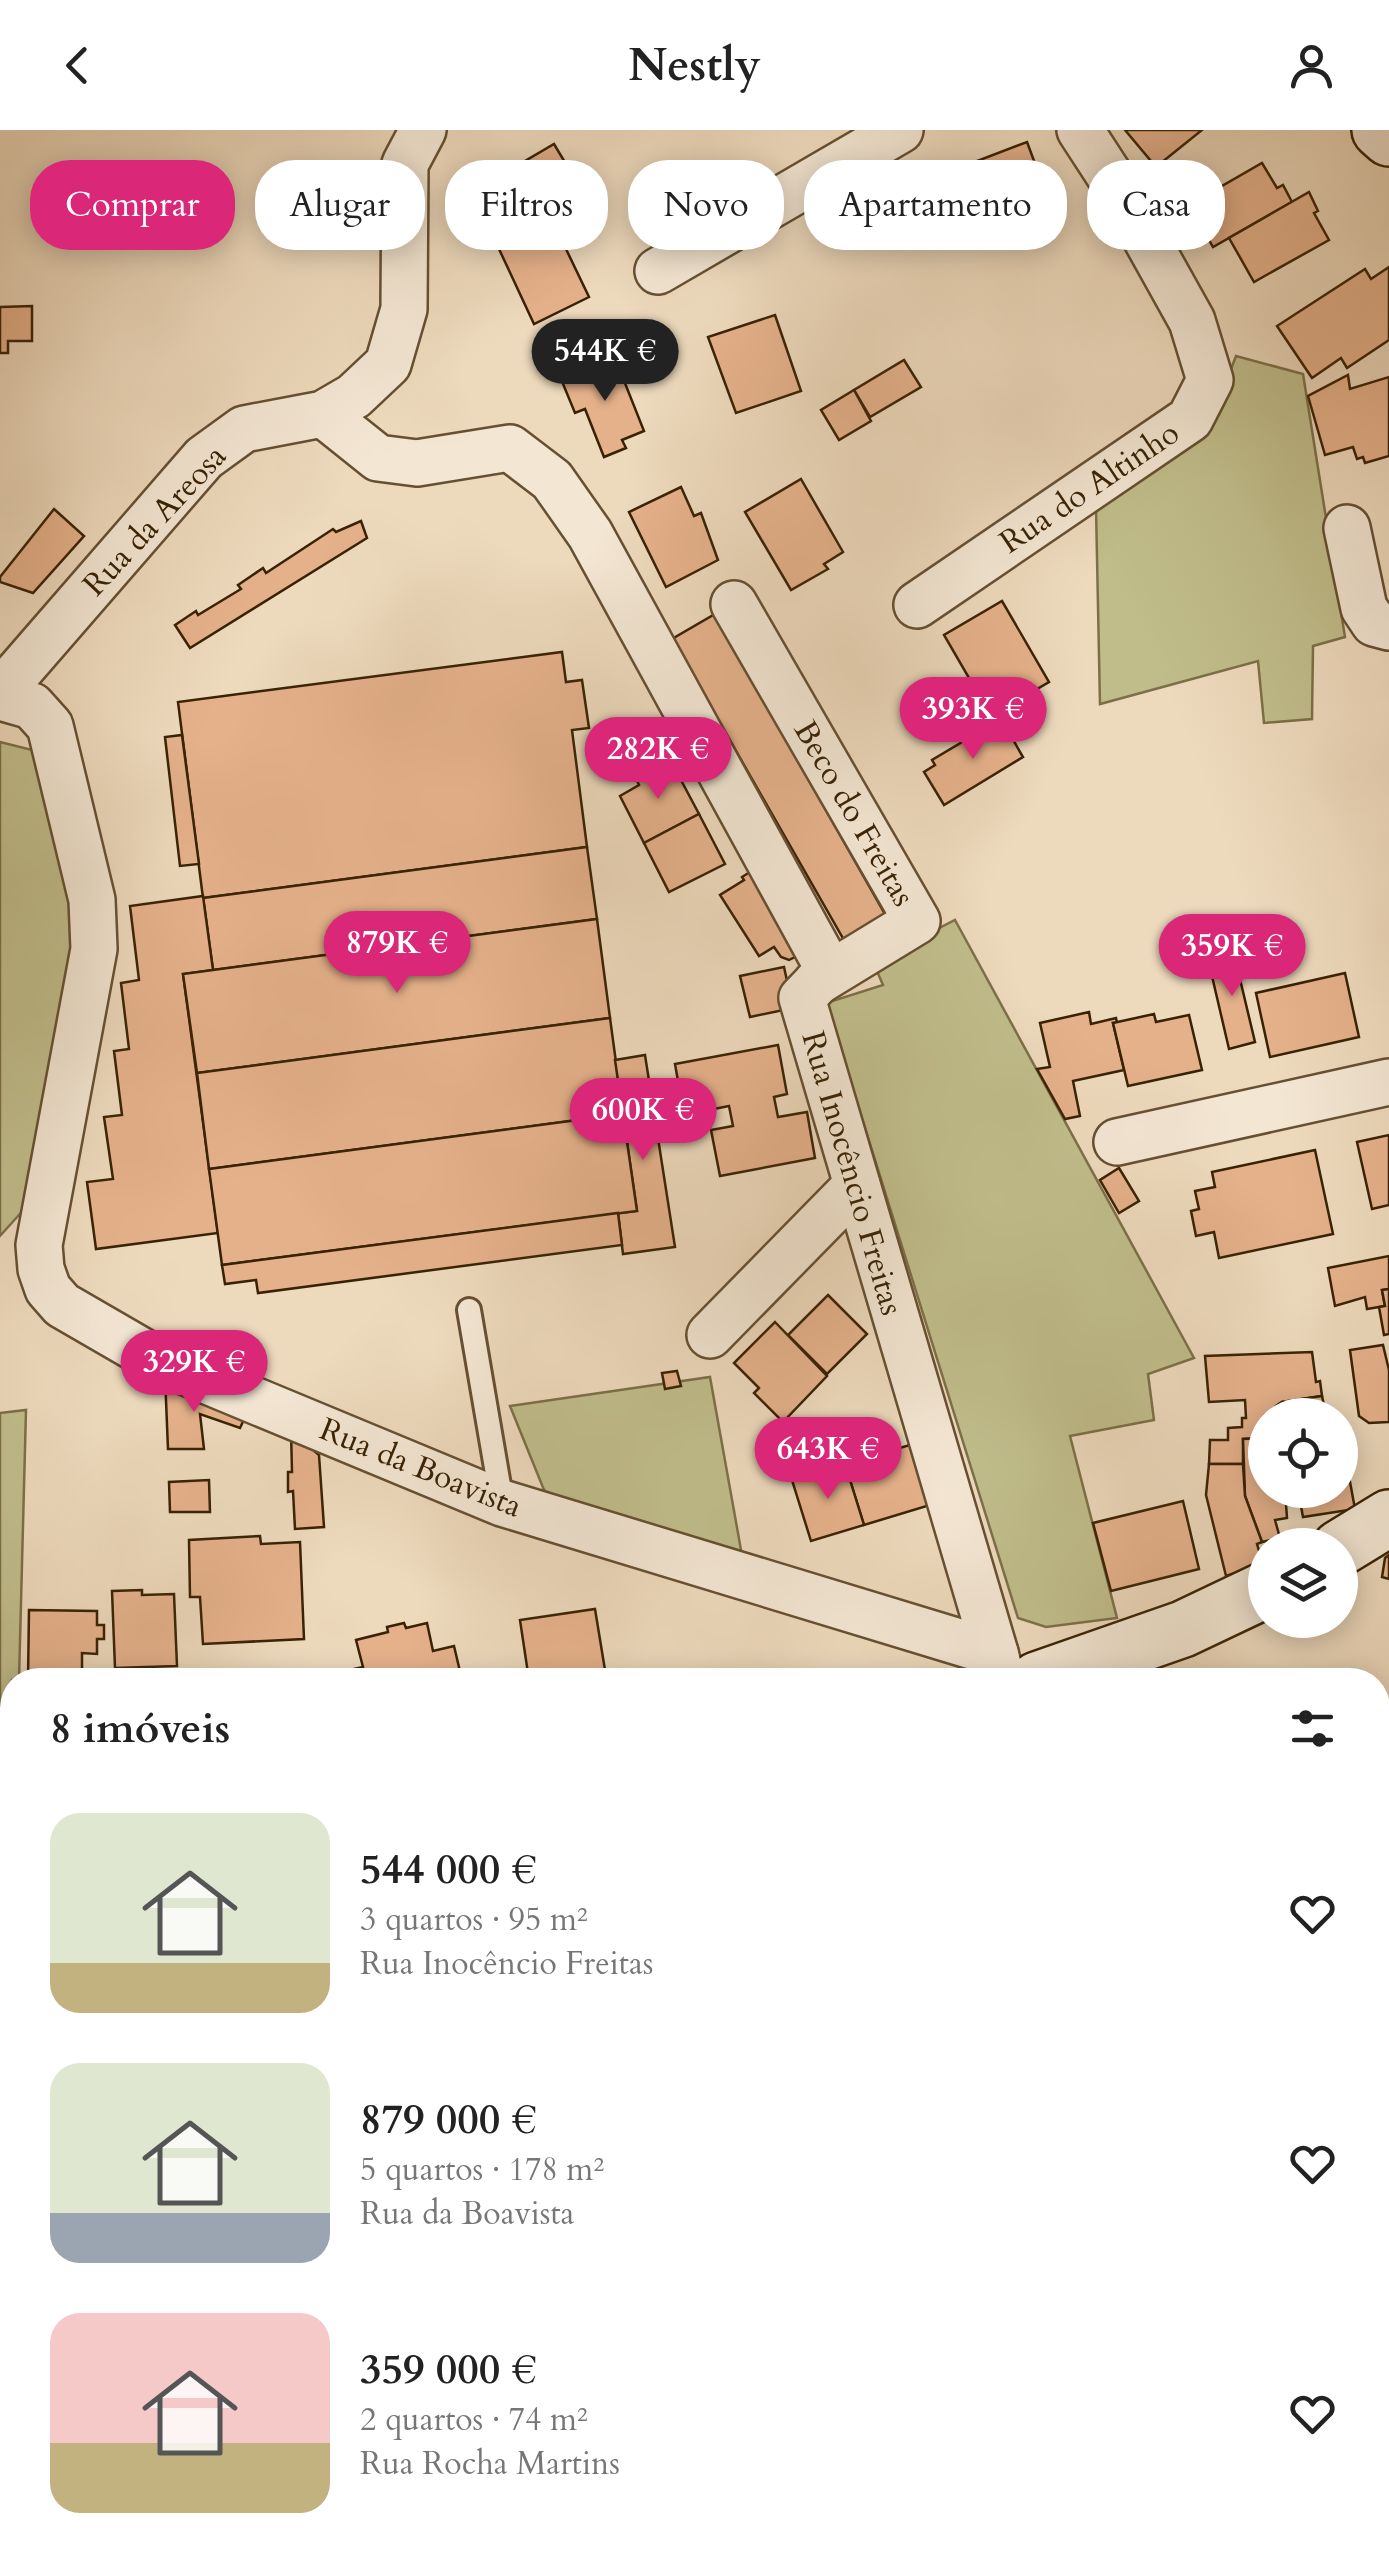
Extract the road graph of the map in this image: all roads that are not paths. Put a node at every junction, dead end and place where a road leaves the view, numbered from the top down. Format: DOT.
graph roads {
  1 [pos="422,130"];
  2 [pos="900,130"];
  3 [pos="1080,130"];
  4 [pos="1380,130"];
  5 [pos="1389,138"];
  6 [pos="658,271"];
  7 [pos="323,414"];
  8 [pos="1347,528"];
  9 [pos="734,604"];
  10 [pos="916,605"];
  11 [pos="1389,626"];
  12 [pos="0,695"];
  13 [pos="817,982"];
  14 [pos="1389,1082"];
  15 [pos="1117,1142"];
  16 [pos="857,1185"];
  17 [pos="469,1310"];
  18 [pos="710,1335"];
  19 [pos="502,1503"];
  20 [pos="1389,1518"];
  21 [pos="1358,1537"];
  22 [pos="1248,1598"];
  23 [pos="1002,1668"];
  24 [pos="1010,1668"];
  25 [pos="1023,1668"];
  1 -- 7 [label="street, Rua da Areosa"];
  2 -- 6 [label="street"];
  3 -- 10 [label="street, Rua do Altinho"];
  4 -- 5 [label="main road"];
  7 -- 12 [label="street, Rua da Areosa"];
  7 -- 13 [label="street, Rua Inocêncio Freitas"];
  8 -- 11 [label="street"];
  9 -- 13 [label="street, Beco do Freitas"];
  12 -- 19 [label="street, Rua da Boavista"];
  13 -- 16 [label="street, Rua Inocêncio Freitas"];
  14 -- 15 [label="street"];
  16 -- 18 [label="street"];
  16 -- 24 [label="street, Rua Inocêncio Freitas"];
  17 -- 19 [label="lane"];
  19 -- 23 [label="street, Rua da Boavista"];
  20 -- 21 [label="main road"];
  22 -- 25 [label="main road"];
}
